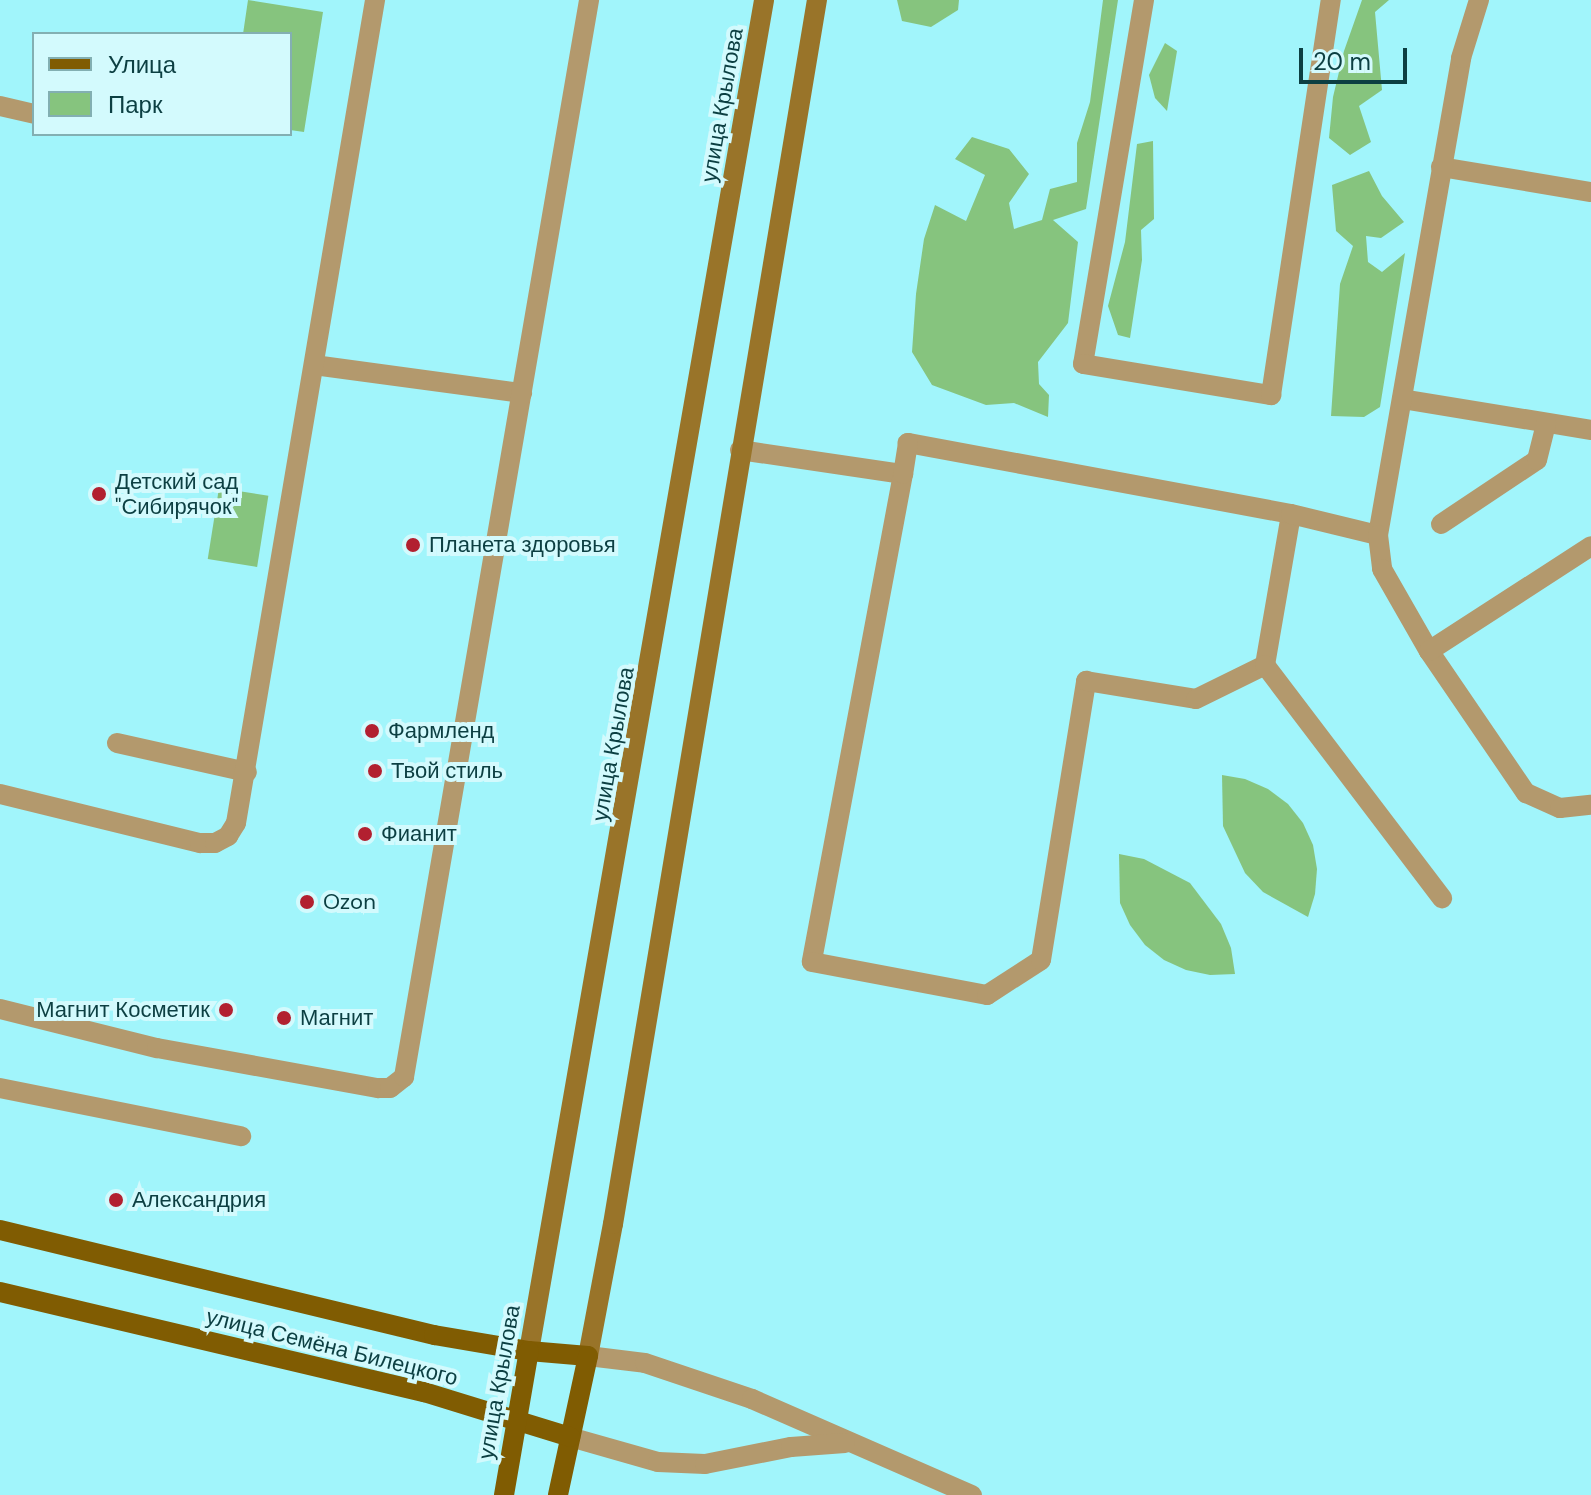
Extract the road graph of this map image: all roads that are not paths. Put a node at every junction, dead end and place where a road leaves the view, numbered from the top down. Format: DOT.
graph roads {
  1 [pos="375,0"];
  2 [pos="589,0"];
  3 [pos="764,0"];
  4 [pos="817,0"];
  5 [pos="1144,0"];
  6 [pos="1331,0"];
  7 [pos="1479,0"];
  8 [pos="0,106"];
  9 [pos="32,114"];
  10 [pos="1441,167"];
  11 [pos="1591,192"];
  12 [pos="314,365"];
  13 [pos="522,393"];
  14 [pos="1402,399"];
  15 [pos="1546,423"];
  16 [pos="1591,430"];
  17 [pos="740,450"];
  18 [pos="903,474"];
  19 [pos="1291,514"];
  20 [pos="1441,524"];
  21 [pos="1378,535"];
  22 [pos="1591,546"];
  23 [pos="1429,651"];
  24 [pos="1265,665"];
  25 [pos="117,743"];
  26 [pos="247,772"];
  27 [pos="0,794"];
  28 [pos="1591,805"];
  29 [pos="1442,898"];
  30 [pos="0,1009"];
  31 [pos="0,1088"];
  32 [pos="241,1136"];
  33 [pos="0,1230"];
  34 [pos="0,1292"];
  35 [pos="529,1351"];
  36 [pos="588,1356"];
  37 [pos="517,1422"];
  38 [pos="570,1437"];
  39 [pos="849,1443"];
  40 [pos="504,1495"];
  41 [pos="558,1495"];
  42 [pos="972,1495"];
  1 -- 12 [label="street"];
  2 -- 13 [label="street"];
  3 -- 35 [label="main road, улица Крылова"];
  4 -- 17 [label="main road"];
  5 -- 6 [label="street"];
  7 -- 10 [label="street"];
  8 -- 9 [label="street"];
  10 -- 11 [label="street"];
  10 -- 14 [label="street"];
  12 -- 13 [label="street"];
  12 -- 26 [label="street"];
  13 -- 30 [label="street"];
  14 -- 15 [label="street"];
  14 -- 21 [label="street"];
  15 -- 16 [label="street"];
  15 -- 20 [label="street"];
  17 -- 18 [label="street"];
  17 -- 36 [label="main road"];
  18 -- 19 [label="street"];
  18 -- 24 [label="street"];
  19 -- 21 [label="street"];
  19 -- 24 [label="street"];
  21 -- 23 [label="street"];
  22 -- 23 [label="street"];
  23 -- 28 [label="street"];
  24 -- 29 [label="street"];
  25 -- 26 [label="street"];
  26 -- 27 [label="street"];
  31 -- 32 [label="street"];
  33 -- 35 [label="main road, улица Семёна Билецкого"];
  34 -- 37 [label="main road, улица Семёна Билецкого"];
  35 -- 36 [label="main road, улица Семёна Билецкого"];
  35 -- 37 [label="main road, улица Крылова"];
  36 -- 38 [label="main road"];
  36 -- 39 [label="street"];
  37 -- 38 [label="main road, улица Семёна Билецкого"];
  37 -- 40 [label="main road, улица Крылова"];
  38 -- 39 [label="street, улица Семёна Билецкого"];
  38 -- 41 [label="main road"];
  39 -- 42 [label="street, улица Семёна Билецкого"];
}
